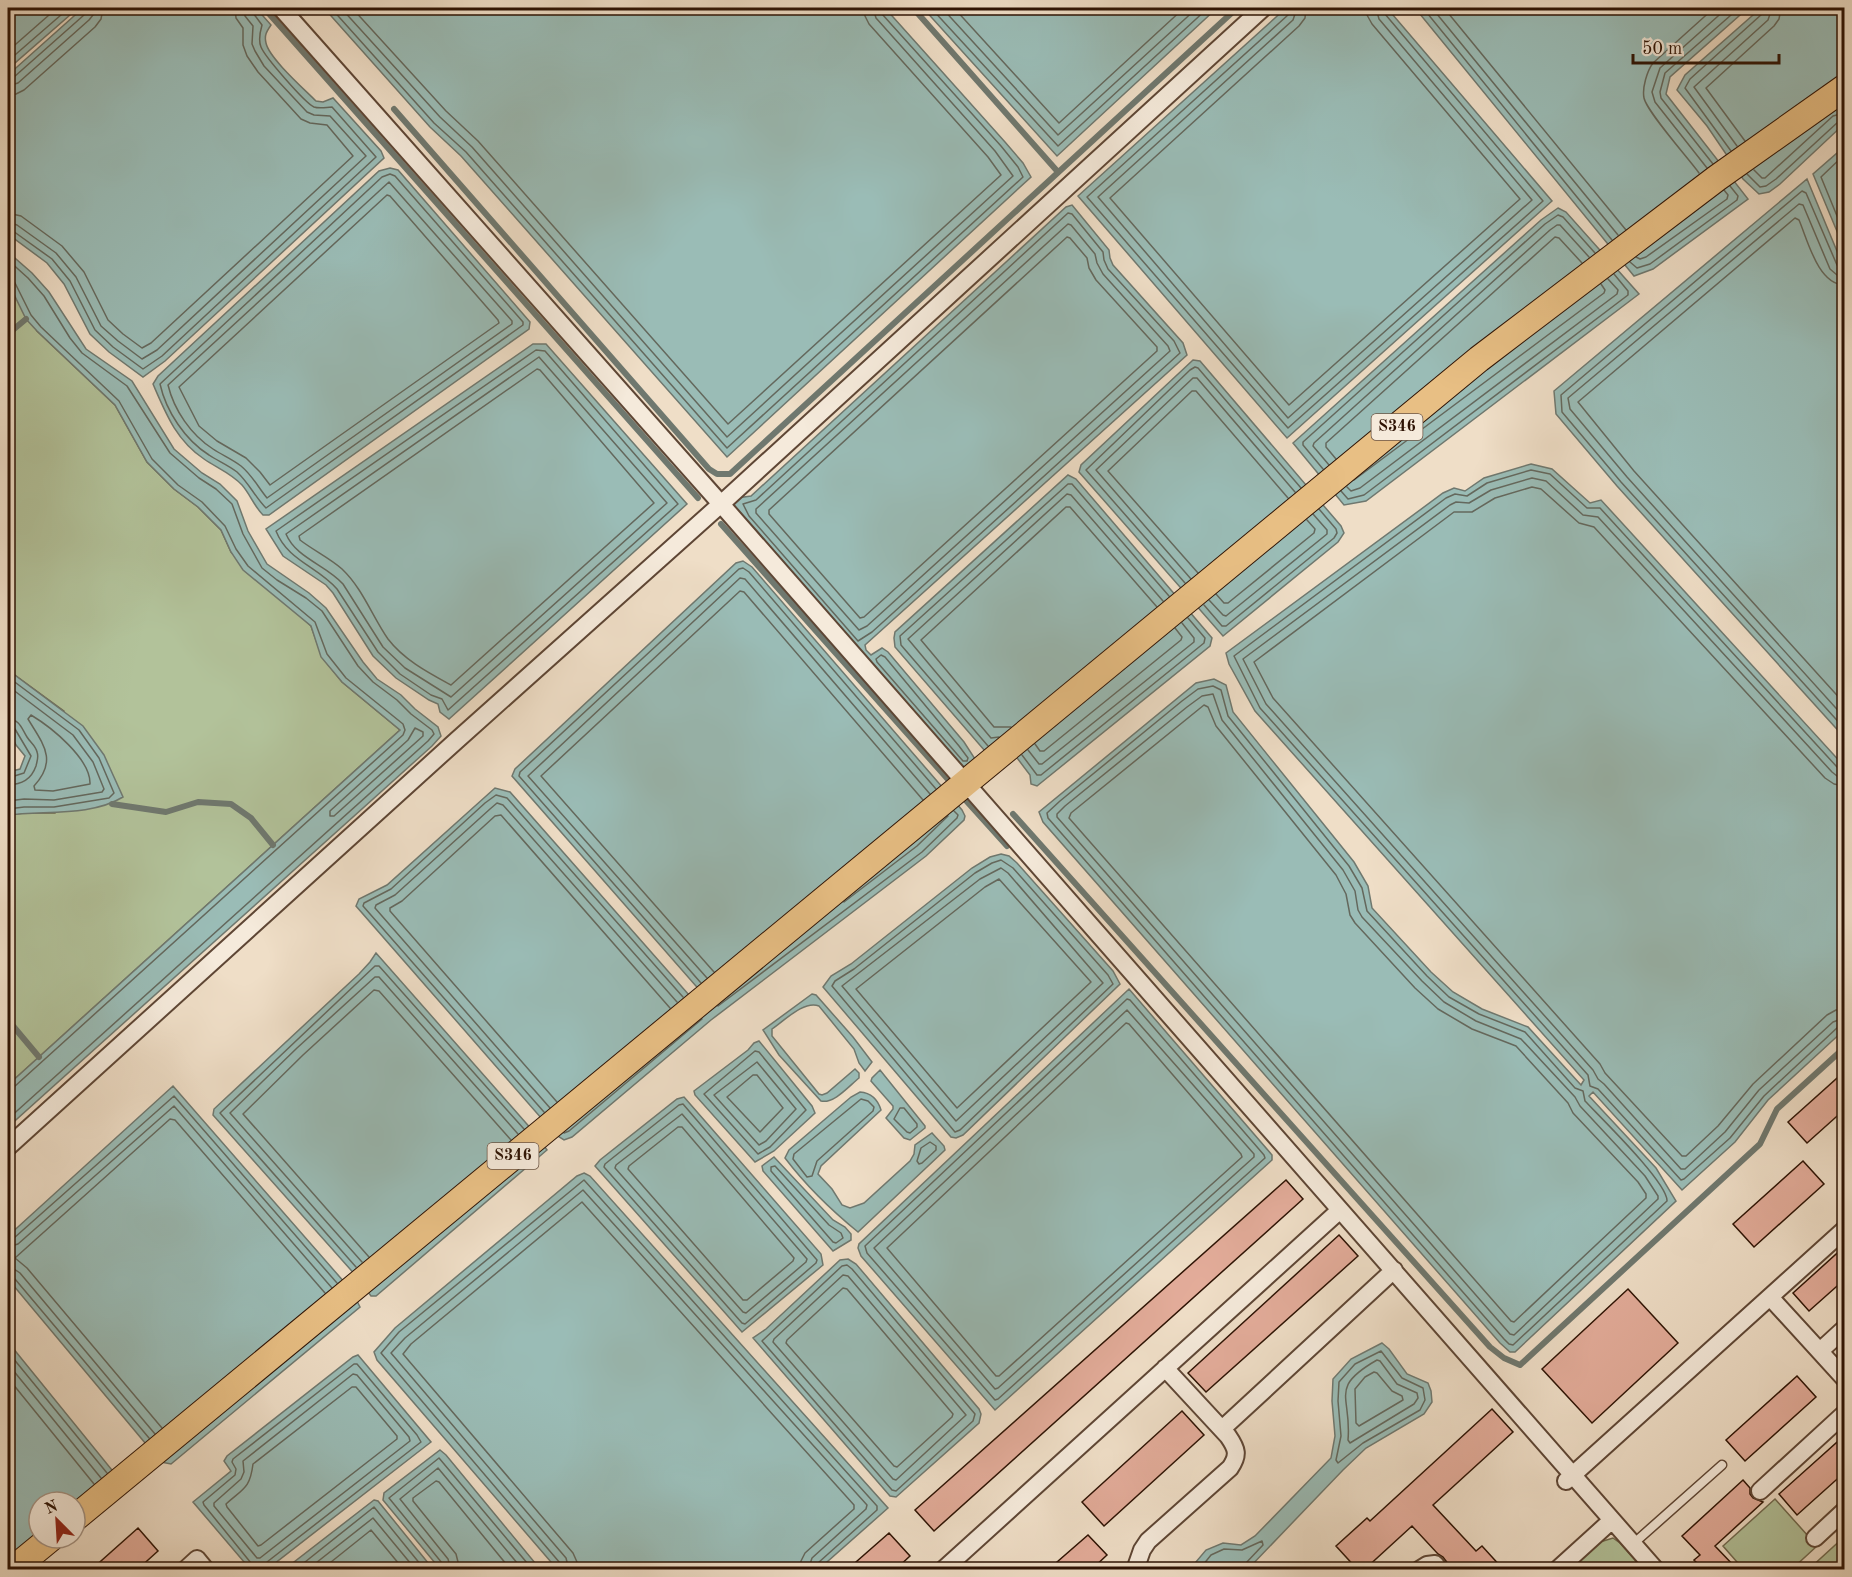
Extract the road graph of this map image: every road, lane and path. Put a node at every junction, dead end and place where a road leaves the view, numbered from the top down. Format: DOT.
graph roads {
  1 [pos="281,8"];
  2 [pos="1263,8"];
  3 [pos="1845,88"];
  4 [pos="721,504"];
  5 [pos="960,788"];
  6 [pos="8,1147"];
  7 [pos="1340,1210"];
  8 [pos="1845,1230"];
  9 [pos="1394,1270"];
  10 [pos="1770,1297"];
  11 [pos="1845,1329"];
  12 [pos="1820,1351"];
  13 [pos="1165,1368"];
  14 [pos="1845,1378"];
  15 [pos="1845,1414"];
  16 [pos="1222,1429"];
  17 [pos="1722,1465"];
  18 [pos="1570,1478"];
  19 [pos="1760,1491"];
  20 [pos="87,1508"];
  21 [pos="1845,1512"];
  22 [pos="1612,1520"];
  23 [pos="1815,1538"];
  24 [pos="1633,1544"];
  25 [pos="36,1550"];
  26 [pos="946,1568"];
  27 [pos="12,1569"];
  28 [pos="185,1569"];
  29 [pos="206,1569"];
  30 [pos="1135,1569"];
  31 [pos="1419,1569"];
  32 [pos="1440,1569"];
  33 [pos="1557,1569"];
  34 [pos="1656,1569"];
  1 -- 4 [label="street"];
  2 -- 4 [label="street"];
  3 -- 5 [label="main road, S346"];
  4 -- 5 [label="street"];
  4 -- 6 [label="street"];
  5 -- 7 [label="street"];
  5 -- 20 [label="main road, S346"];
  7 -- 9 [label="street"];
  7 -- 13 [label="street"];
  8 -- 10 [label="street"];
  9 -- 16 [label="street"];
  9 -- 18 [label="street"];
  10 -- 12 [label="street"];
  10 -- 18 [label="street"];
  11 -- 12 [label="street"];
  12 -- 14 [label="street"];
  13 -- 16 [label="street"];
  13 -- 26 [label="street"];
  15 -- 19 [label="street"];
  16 -- 30 [label="street"];
  17 -- 24 [label="lane"];
  18 -- 22 [label="street"];
  21 -- 23 [label="street"];
  22 -- 24 [label="street"];
  22 -- 33 [label="street"];
  24 -- 34 [label="street"];
  25 -- 27 [label="main road"];
  28 -- 29 [label="street"];
  31 -- 32 [label="street"];
}
